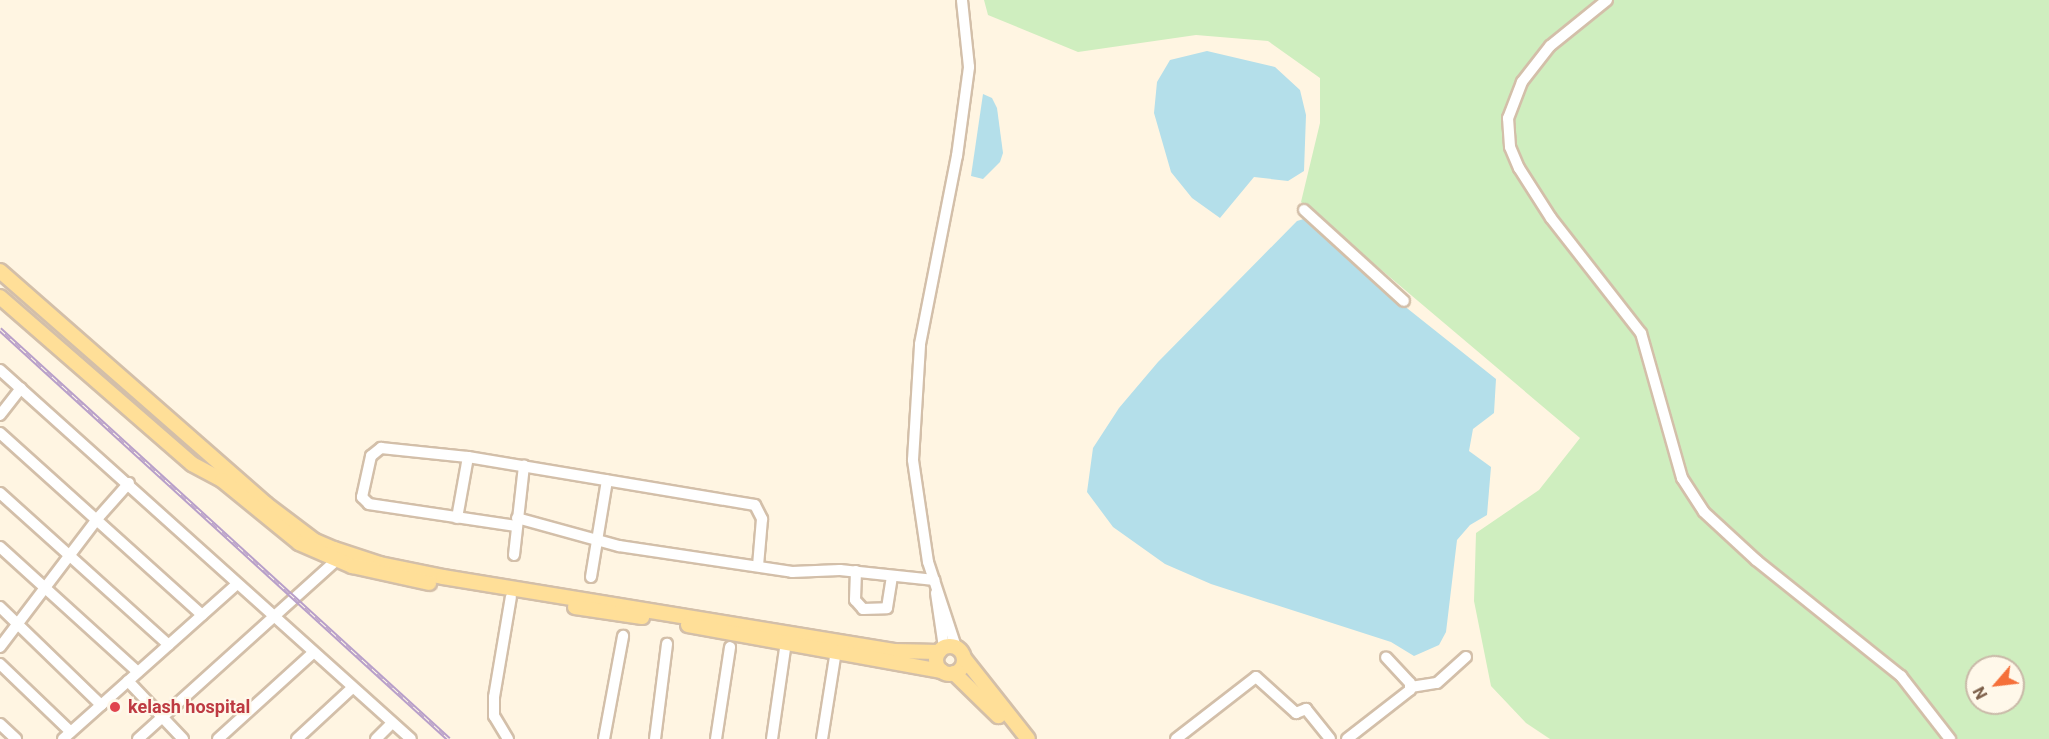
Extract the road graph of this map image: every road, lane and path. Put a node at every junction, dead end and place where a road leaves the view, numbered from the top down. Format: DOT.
graph roads {
  1 [pos="962,0"];
  2 [pos="1607,0"];
  3 [pos="1304,210"];
  4 [pos="0,273"];
  5 [pos="0,289"];
  6 [pos="0,297"];
  7 [pos="1404,301"];
  8 [pos="0,361"];
  9 [pos="0,370"];
  10 [pos="21,388"];
  11 [pos="0,415"];
  12 [pos="0,433"];
  13 [pos="468,457"];
  14 [pos="524,466"];
  15 [pos="204,470"];
  16 [pos="607,480"];
  17 [pos="131,482"];
  18 [pos="0,493"];
  19 [pos="458,518"];
  20 [pos="97,519"];
  21 [pos="517,522"];
  22 [pos="598,539"];
  23 [pos="0,547"];
  24 [pos="514,555"];
  25 [pos="69,556"];
  26 [pos="340,557"];
  27 [pos="758,566"];
  28 [pos="856,571"];
  29 [pos="591,577"];
  30 [pos="892,577"];
  31 [pos="237,584"];
  32 [pos="935,584"];
  33 [pos="44,588"];
  34 [pos="511,597"];
  35 [pos="0,607"];
  36 [pos="202,615"];
  37 [pos="273,617"];
  38 [pos="18,623"];
  39 [pos="623,636"];
  40 [pos="786,637"];
  41 [pos="667,644"];
  42 [pos="169,645"];
  43 [pos="0,647"];
  44 [pos="730,647"];
  45 [pos="836,651"];
  46 [pos="951,651"];
  47 [pos="313,654"];
  48 [pos="1386,657"];
  49 [pos="1466,657"];
  50 [pos="0,664"];
  51 [pos="138,672"];
  52 [pos="948,672"];
  53 [pos="128,681"];
  54 [pos="1411,687"];
  55 [pos="351,689"];
  56 [pos="101,705"];
  57 [pos="163,717"];
  58 [pos="392,723"];
  59 [pos="0,724"];
  60 [pos="67,735"];
  61 [pos="16,739"];
  62 [pos="138,739"];
  63 [pos="183,739"];
  64 [pos="218,739"];
  65 [pos="297,739"];
  66 [pos="376,739"];
  67 [pos="411,739"];
  68 [pos="508,739"];
  69 [pos="604,739"];
  70 [pos="654,739"];
  71 [pos="716,739"];
  72 [pos="772,739"];
  73 [pos="822,739"];
  74 [pos="1017,739"];
  75 [pos="1028,739"];
  76 [pos="1176,739"];
  77 [pos="1330,739"];
  78 [pos="1347,739"];
  79 [pos="1950,739"];
  1 -- 32 [label="street"];
  2 -- 79 [label="street"];
  3 -- 7 [label="street"];
  4 -- 26 [label="main road"];
  5 -- 15 [label="street"];
  6 -- 15 [label="main road"];
  8 -- 17 [label="street"];
  9 -- 10 [label="street"];
  10 -- 11 [label="street"];
  10 -- 17 [label="street"];
  12 -- 20 [label="street"];
  13 -- 14 [label="street"];
  13 -- 19 [label="street"];
  13 -- 19 [label="street"];
  14 -- 16 [label="street"];
  14 -- 21 [label="street"];
  15 -- 26 [label="main road"];
  16 -- 22 [label="street"];
  16 -- 27 [label="street"];
  17 -- 20 [label="street"];
  17 -- 31 [label="street"];
  18 -- 25 [label="street"];
  19 -- 21 [label="street"];
  20 -- 25 [label="street"];
  20 -- 36 [label="street"];
  21 -- 22 [label="street"];
  21 -- 24 [label="street"];
  22 -- 27 [label="street"];
  22 -- 29 [label="street"];
  23 -- 33 [label="street"];
  25 -- 33 [label="street"];
  25 -- 42 [label="street"];
  26 -- 34 [label="main road"];
  26 -- 37 [label="street"];
  26 -- 40 [label="main road"];
  27 -- 28 [label="street"];
  28 -- 30 [label="street"];
  28 -- 30 [label="street"];
  30 -- 32 [label="street"];
  31 -- 36 [label="street"];
  31 -- 37 [label="street"];
  32 -- 46 [label="street"];
  33 -- 38 [label="street"];
  33 -- 51 [label="street"];
  34 -- 40 [label="main road"];
  34 -- 68 [label="street"];
  35 -- 38 [label="street"];
  36 -- 42 [label="street"];
  37 -- 47 [label="street"];
  37 -- 57 [label="street"];
  38 -- 43 [label="street"];
  38 -- 56 [label="street"];
  39 -- 69 [label="street"];
  40 -- 45 [label="main road"];
  40 -- 46 [label="main road"];
  40 -- 72 [label="street"];
  41 -- 70 [label="street"];
  42 -- 51 [label="street"];
  44 -- 71 [label="street"];
  45 -- 52 [label="main road"];
  45 -- 73 [label="street"];
  46 -- 52 [label="main road"];
  46 -- 52 [label="main road"];
  46 -- 75 [label="main road"];
  47 -- 55 [label="street"];
  47 -- 64 [label="street"];
  48 -- 54 [label="street"];
  49 -- 54 [label="street"];
  50 -- 60 [label="street"];
  51 -- 53 [label="street"];
  52 -- 74 [label="main road"];
  53 -- 56 [label="street"];
  53 -- 57 [label="street"];
  54 -- 78 [label="street"];
  55 -- 58 [label="street"];
  55 -- 65 [label="street"];
  56 -- 60 [label="street"];
  57 -- 62 [label="street"];
  57 -- 63 [label="street"];
  58 -- 66 [label="street"];
  58 -- 67 [label="street"];
  59 -- 61 [label="street"];
  76 -- 77 [label="street"];
}
